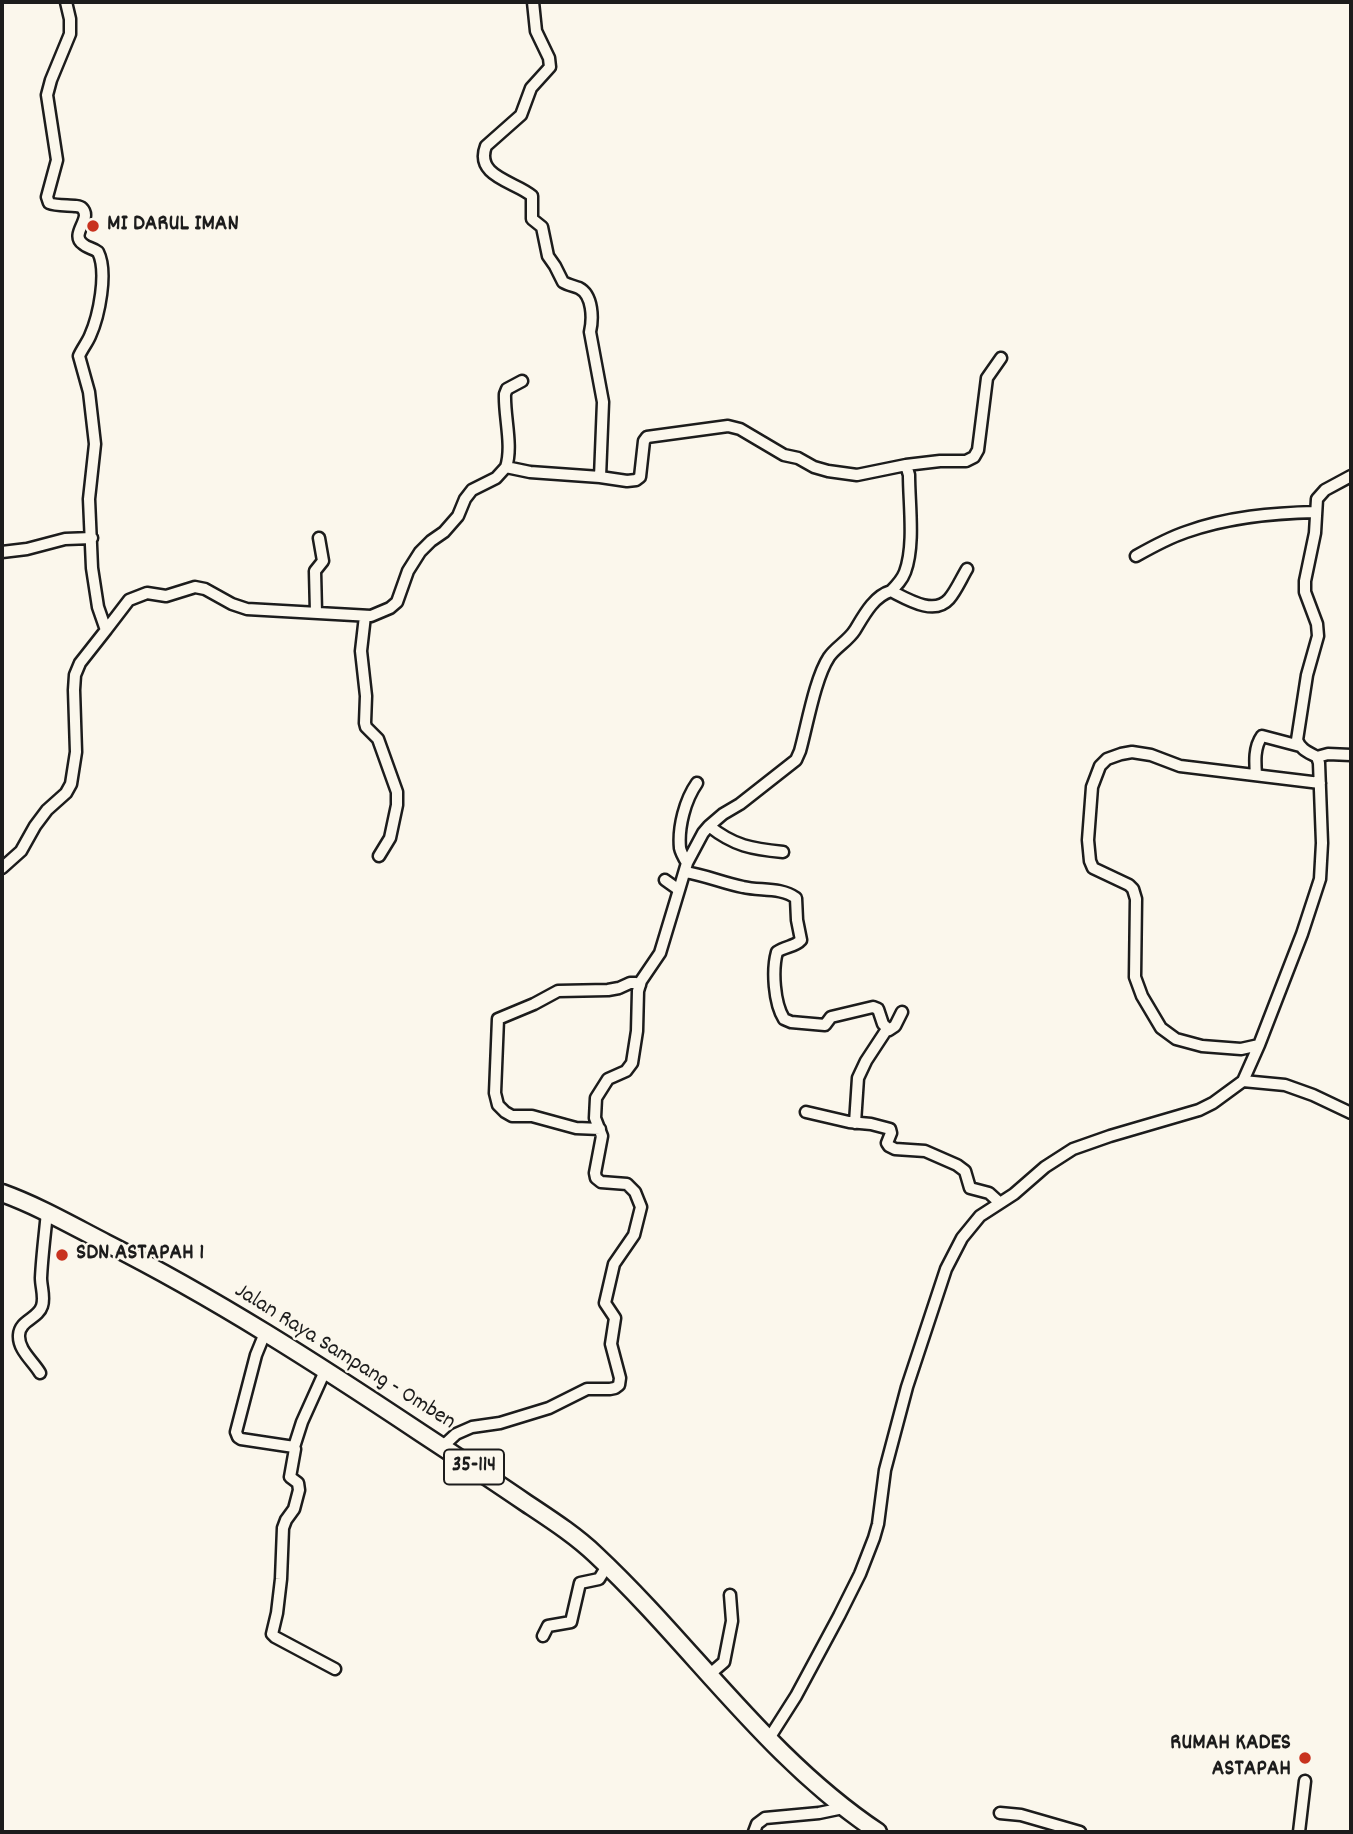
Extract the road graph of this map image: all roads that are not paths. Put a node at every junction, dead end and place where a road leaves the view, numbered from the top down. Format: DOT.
graph roads {
  1 [pos="66,2"];
  2 [pos="533,2"];
  3 [pos="1001,358"];
  4 [pos="522,381"];
  5 [pos="906,465"];
  6 [pos="506,467"];
  7 [pos="1351,476"];
  8 [pos="600,477"];
  9 [pos="1316,512"];
  10 [pos="92,538"];
  11 [pos="319,538"];
  12 [pos="2,552"];
  13 [pos="1136,556"];
  14 [pos="967,569"];
  15 [pos="891,591"];
  16 [pos="316,612"];
  17 [pos="365,616"];
  18 [pos="106,630"];
  19 [pos="1300,746"];
  20 [pos="1351,755"];
  21 [pos="1317,757"];
  22 [pos="1256,775"];
  23 [pos="697,783"];
  24 [pos="1320,783"];
  25 [pos="709,826"];
  26 [pos="783,852"];
  27 [pos="379,856"];
  28 [pos="686,867"];
  29 [pos="2,868"];
  30 [pos="665,880"];
  31 [pos="679,890"];
  32 [pos="640,985"];
  33 [pos="902,1012"];
  34 [pos="887,1029"];
  35 [pos="1259,1045"];
  36 [pos="1243,1081"];
  37 [pos="806,1112"];
  38 [pos="1351,1113"];
  39 [pos="855,1122"];
  40 [pos="600,1129"];
  41 [pos="2,1193"];
  42 [pos="1000,1203"];
  43 [pos="47,1212"];
  44 [pos="265,1333"];
  45 [pos="325,1371"];
  46 [pos="40,1373"];
  47 [pos="294,1447"];
  48 [pos="442,1447"];
  49 [pos="607,1566"];
  50 [pos="730,1595"];
  51 [pos="543,1636"];
  52 [pos="335,1669"];
  53 [pos="710,1674"];
  54 [pos="768,1740"];
  55 [pos="1305,1782"];
  56 [pos="843,1808"];
  57 [pos="1000,1813"];
  58 [pos="754,1832"];
  59 [pos="877,1832"];
  60 [pos="1080,1832"];
  61 [pos="1299,1832"];
  1 -- 10 [label="street"];
  2 -- 8 [label="street"];
  3 -- 5 [label="street"];
  4 -- 6 [label="street"];
  5 -- 8 [label="street"];
  5 -- 15 [label="street"];
  6 -- 8 [label="street"];
  6 -- 17 [label="street"];
  7 -- 9 [label="street"];
  9 -- 13 [label="street"];
  9 -- 19 [label="street"];
  10 -- 12 [label="street"];
  10 -- 18 [label="street"];
  11 -- 16 [label="street"];
  14 -- 15 [label="street"];
  15 -- 25 [label="street"];
  16 -- 17 [label="street"];
  16 -- 18 [label="street"];
  17 -- 27 [label="street"];
  18 -- 29 [label="street"];
  19 -- 21 [label="street"];
  19 -- 22 [label="street"];
  20 -- 21 [label="street"];
  21 -- 24 [label="street"];
  22 -- 24 [label="street"];
  22 -- 35 [label="street"];
  23 -- 28 [label="street"];
  24 -- 35 [label="street"];
  25 -- 26 [label="street"];
  25 -- 28 [label="street"];
  28 -- 31 [label="street"];
  28 -- 34 [label="street"];
  30 -- 31 [label="street"];
  31 -- 32 [label="street"];
  32 -- 40 [label="street"];
  32 -- 40 [label="street"];
  33 -- 34 [label="street"];
  34 -- 39 [label="street"];
  35 -- 36 [label="street"];
  36 -- 38 [label="street"];
  36 -- 42 [label="street"];
  37 -- 39 [label="street"];
  39 -- 42 [label="street"];
  40 -- 48 [label="street"];
  41 -- 43 [label="main road, Jalan Raya Sampang - Omben / 35-114"];
  42 -- 54 [label="street"];
  43 -- 44 [label="main road, Jalan Raya Sampang - Omben / 35-114"];
  43 -- 46 [label="street"];
  44 -- 45 [label="main road, Jalan Raya Sampang - Omben / 35-114"];
  44 -- 47 [label="street"];
  45 -- 47 [label="street"];
  45 -- 48 [label="main road, Jalan Raya Sampang - Omben / 35-114"];
  47 -- 52 [label="street"];
  48 -- 49 [label="main road, Jalan Raya Sampang - Omben / 35-114"];
  49 -- 51 [label="street"];
  49 -- 53 [label="main road, Jalan Raya Sampang - Omben / 35-114"];
  50 -- 53 [label="street"];
  53 -- 54 [label="main road, Jalan Raya Sampang - Omben / 35-114"];
  54 -- 56 [label="main road, Jalan Raya Sampang - Omben / 35-114"];
  55 -- 61 [label="street"];
  56 -- 58 [label="street"];
  56 -- 59 [label="main road, Jalan Raya Sampang - Omben / 35-114"];
  57 -- 60 [label="street"];
}
